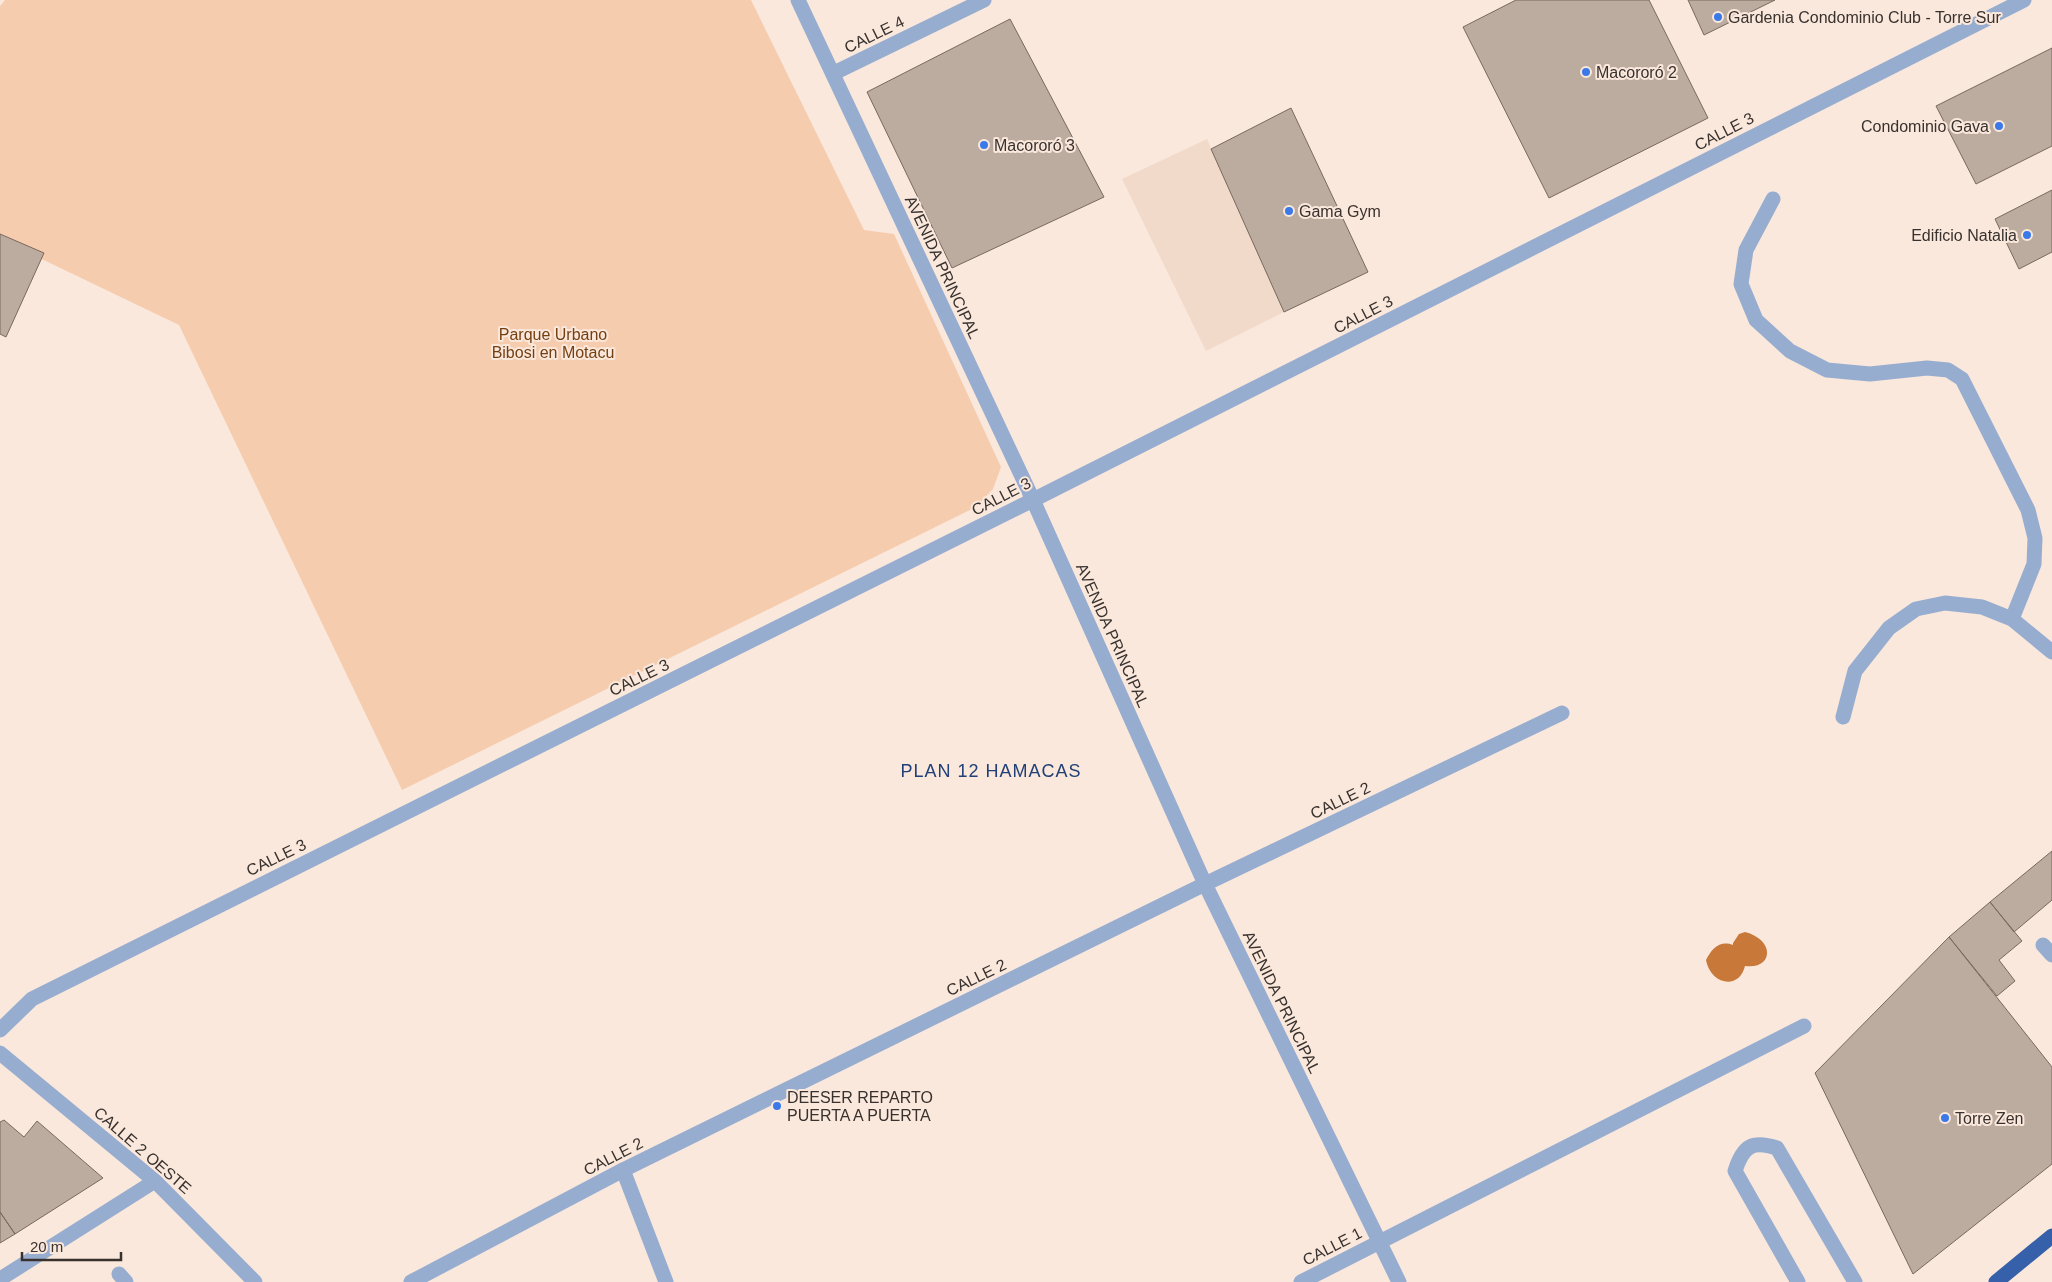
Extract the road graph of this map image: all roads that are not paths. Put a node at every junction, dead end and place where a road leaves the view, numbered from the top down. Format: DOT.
graph roads {
  1 [pos="798,0"];
  2 [pos="984,0"];
  3 [pos="2024,0"];
  4 [pos="834,73"];
  5 [pos="1773,199"];
  6 [pos="1033,500"];
  7 [pos="2012,619"];
  8 [pos="2052,652"];
  9 [pos="1562,713"];
  10 [pos="1844,717"];
  11 [pos="1205,884"];
  12 [pos="1804,1026"];
  13 [pos="0,1030"];
  14 [pos="0,1052"];
  15 [pos="623,1170"];
  16 [pos="155,1181"];
  17 [pos="2052,1236"];
  18 [pos="1380,1241"];
  19 [pos="0,1279"];
  20 [pos="255,1282"];
  21 [pos="411,1282"];
  22 [pos="666,1282"];
  23 [pos="1301,1282"];
  24 [pos="1399,1282"];
  25 [pos="1798,1282"];
  26 [pos="1855,1282"];
  27 [pos="1996,1282"];
  1 -- 4 [label="street, AVENIDA PRINCIPAL"];
  2 -- 4 [label="street, CALLE 4"];
  3 -- 6 [label="street, CALLE 3"];
  4 -- 6 [label="street, AVENIDA PRINCIPAL"];
  5 -- 7 [label="street"];
  6 -- 11 [label="street, AVENIDA PRINCIPAL"];
  6 -- 13 [label="street, CALLE 3"];
  7 -- 8 [label="street"];
  7 -- 10 [label="street"];
  9 -- 11 [label="street, CALLE 2"];
  11 -- 15 [label="street, CALLE 2"];
  11 -- 18 [label="street, AVENIDA PRINCIPAL"];
  12 -- 18 [label="street, CALLE 1"];
  14 -- 16 [label="street, CALLE 2 OESTE"];
  15 -- 21 [label="street, CALLE 2"];
  15 -- 22 [label="street"];
  16 -- 19 [label="street"];
  16 -- 20 [label="street, CALLE 2 OESTE"];
  17 -- 27 [label="highway"];
  18 -- 23 [label="street, CALLE 1"];
  18 -- 24 [label="street, AVENIDA PRINCIPAL"];
  25 -- 26 [label="street"];
}
